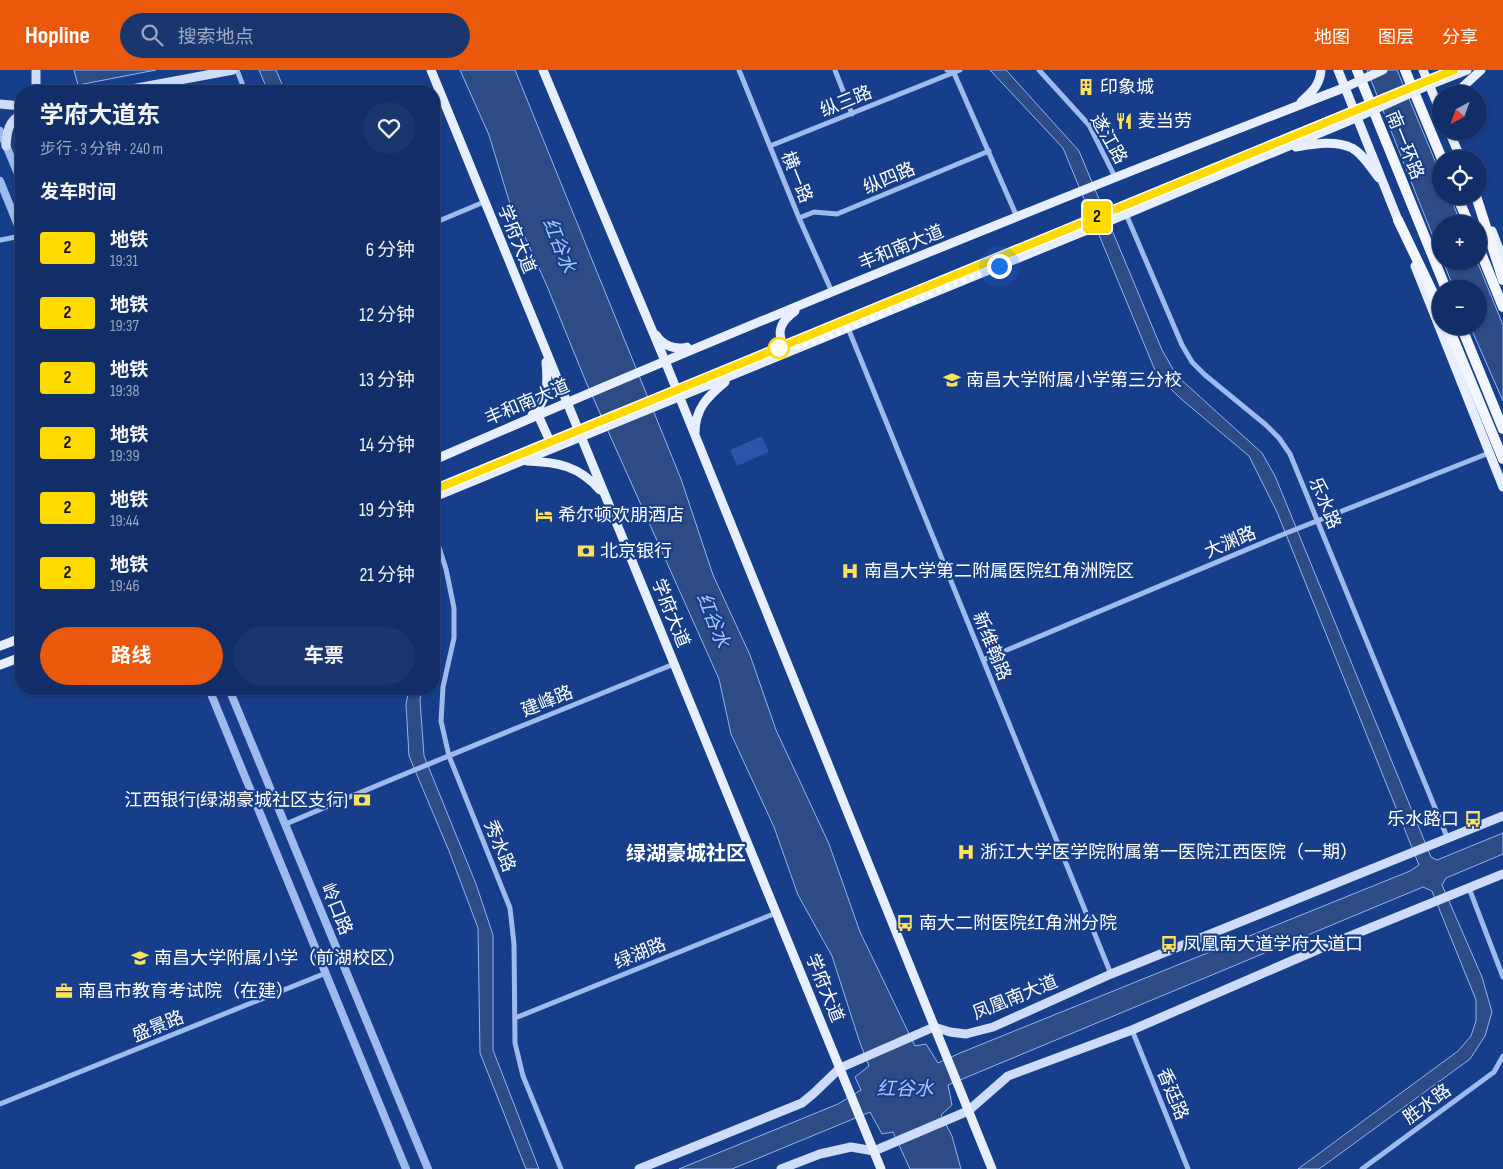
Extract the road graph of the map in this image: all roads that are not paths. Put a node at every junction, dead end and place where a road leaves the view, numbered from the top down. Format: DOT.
graph roads {
  1 [pos="36,70"];
  2 [pos="233,70"];
  3 [pos="237,70"];
  4 [pos="431,70"];
  5 [pos="543,70"];
  6 [pos="739,70"];
  7 [pos="835,70"];
  8 [pos="947,70"];
  9 [pos="1039,70"];
  10 [pos="1321,70"];
  11 [pos="1338,70"];
  12 [pos="1357,70"];
  13 [pos="1384,70"];
  14 [pos="1405,70"];
  15 [pos="1423,70"];
  16 [pos="1467,70"];
  17 [pos="1481,70"];
  18 [pos="957,71"];
  19 [pos="36,85"];
  20 [pos="153,85"];
  21 [pos="243,85"];
  22 [pos="437,85"];
  23 [pos="1430,85"];
  24 [pos="1465,85"];
  25 [pos="1346,87"];
  26 [pos="1432,90"];
  27 [pos="440,92"];
  28 [pos="0,104"];
  29 [pos="15,105"];
  30 [pos="1293,108"];
  31 [pos="852,114"];
  32 [pos="1358,117"];
  33 [pos="15,119"];
  34 [pos="0,131"];
  35 [pos="6,146"];
  36 [pos="770,146"];
  37 [pos="1279,150"];
  38 [pos="1438,150"];
  39 [pos="989,151"];
  40 [pos="15,167"];
  41 [pos="1115,177"];
  42 [pos="0,181"];
  43 [pos="1384,185"];
  44 [pos="484,202"];
  45 [pos="1480,205"];
  46 [pos="1481,205"];
  47 [pos="1126,214"];
  48 [pos="1017,217"];
  49 [pos="798,218"];
  50 [pos="15,219"];
  51 [pos="440,220"];
  52 [pos="1398,220"];
  53 [pos="15,236"];
  54 [pos="0,240"];
  55 [pos="1503,259"];
  56 [pos="1487,268"];
  57 [pos="1442,280"];
  58 [pos="1503,280"];
  59 [pos="1432,291"];
  60 [pos="832,292"];
  61 [pos="805,304"];
  62 [pos="1503,307"];
  63 [pos="649,322"];
  64 [pos="848,328"];
  65 [pos="1452,335"];
  66 [pos="1465,335"];
  67 [pos="820,340"];
  68 [pos="712,342"];
  69 [pos="545,352"];
  70 [pos="665,361"];
  71 [pos="732,376"];
  72 [pos="678,397"];
  73 [pos="570,401"];
  74 [pos="538,414"];
  75 [pos="528,419"];
  76 [pos="1503,429"];
  77 [pos="581,437"];
  78 [pos="695,438"];
  79 [pos="553,448"];
  80 [pos="1489,453"];
  81 [pos="440,457"];
  82 [pos="1503,459"];
  83 [pos="522,461"];
  84 [pos="1503,487"];
  85 [pos="440,495"];
  86 [pos="604,495"];
  87 [pos="1318,521"];
  88 [pos="440,550"];
  89 [pos="15,640"];
  90 [pos="0,646"];
  91 [pos="15,659"];
  92 [pos="983,660"];
  93 [pos="674,664"];
  94 [pos="0,665"];
  95 [pos="211,695"];
  96 [pos="232,695"];
  97 [pos="449,756"];
  98 [pos="1503,816"];
  99 [pos="286,824"];
  100 [pos="1447,837"];
  101 [pos="1503,874"];
  102 [pos="1469,888"];
  103 [pos="776,913"];
  104 [pos="326,973"];
  105 [pos="1112,974"];
  106 [pos="1503,977"];
  107 [pos="515,1018"];
  108 [pos="934,1027"];
  109 [pos="1132,1030"];
  110 [pos="1503,1056"];
  111 [pos="840,1068"];
  112 [pos="0,1104"];
  113 [pos="968,1111"];
  114 [pos="874,1151"];
  115 [pos="406,1169"];
  116 [pos="428,1169"];
  117 [pos="561,1169"];
  118 [pos="639,1169"];
  119 [pos="781,1169"];
  120 [pos="881,1169"];
  121 [pos="992,1169"];
  122 [pos="1188,1169"];
  123 [pos="1362,1169"];
  1 -- 19 [label="main road"];
  2 -- 20 [label="main road"];
  3 -- 21 [label="street"];
  4 -- 22 [label="main road, 学府大道"];
  5 -- 63 [label="main road"];
  6 -- 36 [label="street, 横一路"];
  7 -- 31 [label="street"];
  8 -- 18 [label="street"];
  9 -- 41 [label="street, 遂江路"];
  10 -- 30 [label="main road"];
  11 -- 25 [label="main road"];
  12 -- 57 [label="highway, 南一环路"];
  13 -- 25 [label="main road, 丰和南大道, bridge"];
  14 -- 38 [label="highway, 南一环路"];
  15 -- 23 [label="main road"];
  16 -- 23 [label="main road"];
  17 -- 24 [label="main road"];
  18 -- 31 [label="street, 纵三路"];
  18 -- 39 [label="street"];
  23 -- 26 [label="main road"];
  23 -- 32 [label="main road, bridge"];
  25 -- 30 [label="main road, 丰和南大道"];
  25 -- 32 [label="main road"];
  27 -- 44 [label="main road, 学府大道"];
  28 -- 29 [label="main road"];
  30 -- 41 [label="main road, 丰和南大道"];
  31 -- 36 [label="street, 纵三路"];
  32 -- 37 [label="main road"];
  32 -- 43 [label="main road"];
  33 -- 35 [label="main road"];
  34 -- 35 [label="street"];
  35 -- 40 [label="street"];
  36 -- 49 [label="street, 横一路"];
  37 -- 43 [label="main road"];
  37 -- 47 [label="main road"];
  39 -- 48 [label="street"];
  39 -- 49 [label="street, 纵四路"];
  41 -- 48 [label="main road, 丰和南大道"];
  42 -- 50 [label="street"];
  43 -- 52 [label="main road"];
  44 -- 51 [label="street"];
  44 -- 69 [label="main road, 学府大道"];
  45 -- 58 [label="highway"];
  46 -- 55 [label="main road"];
  47 -- 64 [label="main road"];
  47 -- 87 [label="street, 乐水路"];
  48 -- 60 [label="main road, 丰和南大道"];
  49 -- 60 [label="street, 横一路"];
  52 -- 59 [label="highway"];
  52 -- 80 [label="main road"];
  53 -- 54 [label="street"];
  56 -- 62 [label="highway"];
  60 -- 61 [label="main road, 丰和南大道"];
  61 -- 67 [label="main road"];
  61 -- 68 [label="main road, 丰和南大道"];
  63 -- 68 [label="main road"];
  63 -- 70 [label="main road"];
  64 -- 67 [label="main road"];
  64 -- 92 [label="street, 新维翰路"];
  65 -- 82 [label="highway"];
  66 -- 76 [label="highway"];
  67 -- 71 [label="main road"];
  68 -- 70 [label="main road, 丰和南大道"];
  69 -- 73 [label="main road, 学府大道"];
  69 -- 75 [label="main road"];
  70 -- 72 [label="main road"];
  70 -- 73 [label="main road, 丰和南大道"];
  71 -- 72 [label="main road"];
  71 -- 78 [label="main road"];
  72 -- 77 [label="main road"];
  72 -- 78 [label="main road"];
  73 -- 74 [label="main road, 丰和南大道"];
  73 -- 77 [label="main road, 学府大道"];
  74 -- 75 [label="main road, 丰和南大道"];
  74 -- 79 [label="main road"];
  75 -- 81 [label="main road, 丰和南大道"];
  77 -- 79 [label="main road"];
  77 -- 86 [label="main road, 学府大道"];
  78 -- 108 [label="main road"];
  79 -- 83 [label="main road"];
  80 -- 84 [label="main road"];
  80 -- 87 [label="street, 大渊路"];
  83 -- 85 [label="main road"];
  83 -- 86 [label="main road"];
  86 -- 93 [label="main road, 学府大道"];
  87 -- 92 [label="street, 大渊路"];
  87 -- 100 [label="street, 乐水路"];
  88 -- 97 [label="street, 秀水路"];
  89 -- 90 [label="main road"];
  91 -- 94 [label="main road"];
  92 -- 105 [label="street, 新维翰路"];
  93 -- 97 [label="street, 建峰路"];
  93 -- 103 [label="main road, 学府大道"];
  95 -- 104 [label="street, 岭口路"];
  96 -- 99 [label="street, 岭口路"];
  97 -- 99 [label="street, 建峰路"];
  97 -- 107 [label="street, 秀水路"];
  98 -- 100 [label="main road"];
  99 -- 116 [label="street, 岭口路"];
  100 -- 105 [label="main road, 凤凰南大道"];
  101 -- 102 [label="main road"];
  102 -- 106 [label="street"];
  102 -- 109 [label="main road"];
  103 -- 107 [label="street, 绿湖路"];
  103 -- 111 [label="main road, 学府大道"];
  104 -- 112 [label="street, 盛景路"];
  104 -- 115 [label="street, 岭口路"];
  105 -- 108 [label="main road, 凤凰南大道"];
  107 -- 117 [label="street, 秀水路"];
  108 -- 111 [label="main road"];
  108 -- 113 [label="main road"];
  109 -- 113 [label="main road"];
  109 -- 122 [label="street, 香廷路"];
  110 -- 123 [label="street, 胜水路"];
  111 -- 114 [label="main road, 学府大道"];
  111 -- 118 [label="main road"];
  113 -- 114 [label="main road"];
  113 -- 121 [label="main road"];
  114 -- 119 [label="main road"];
  114 -- 120 [label="main road, 学府大道"];
}
